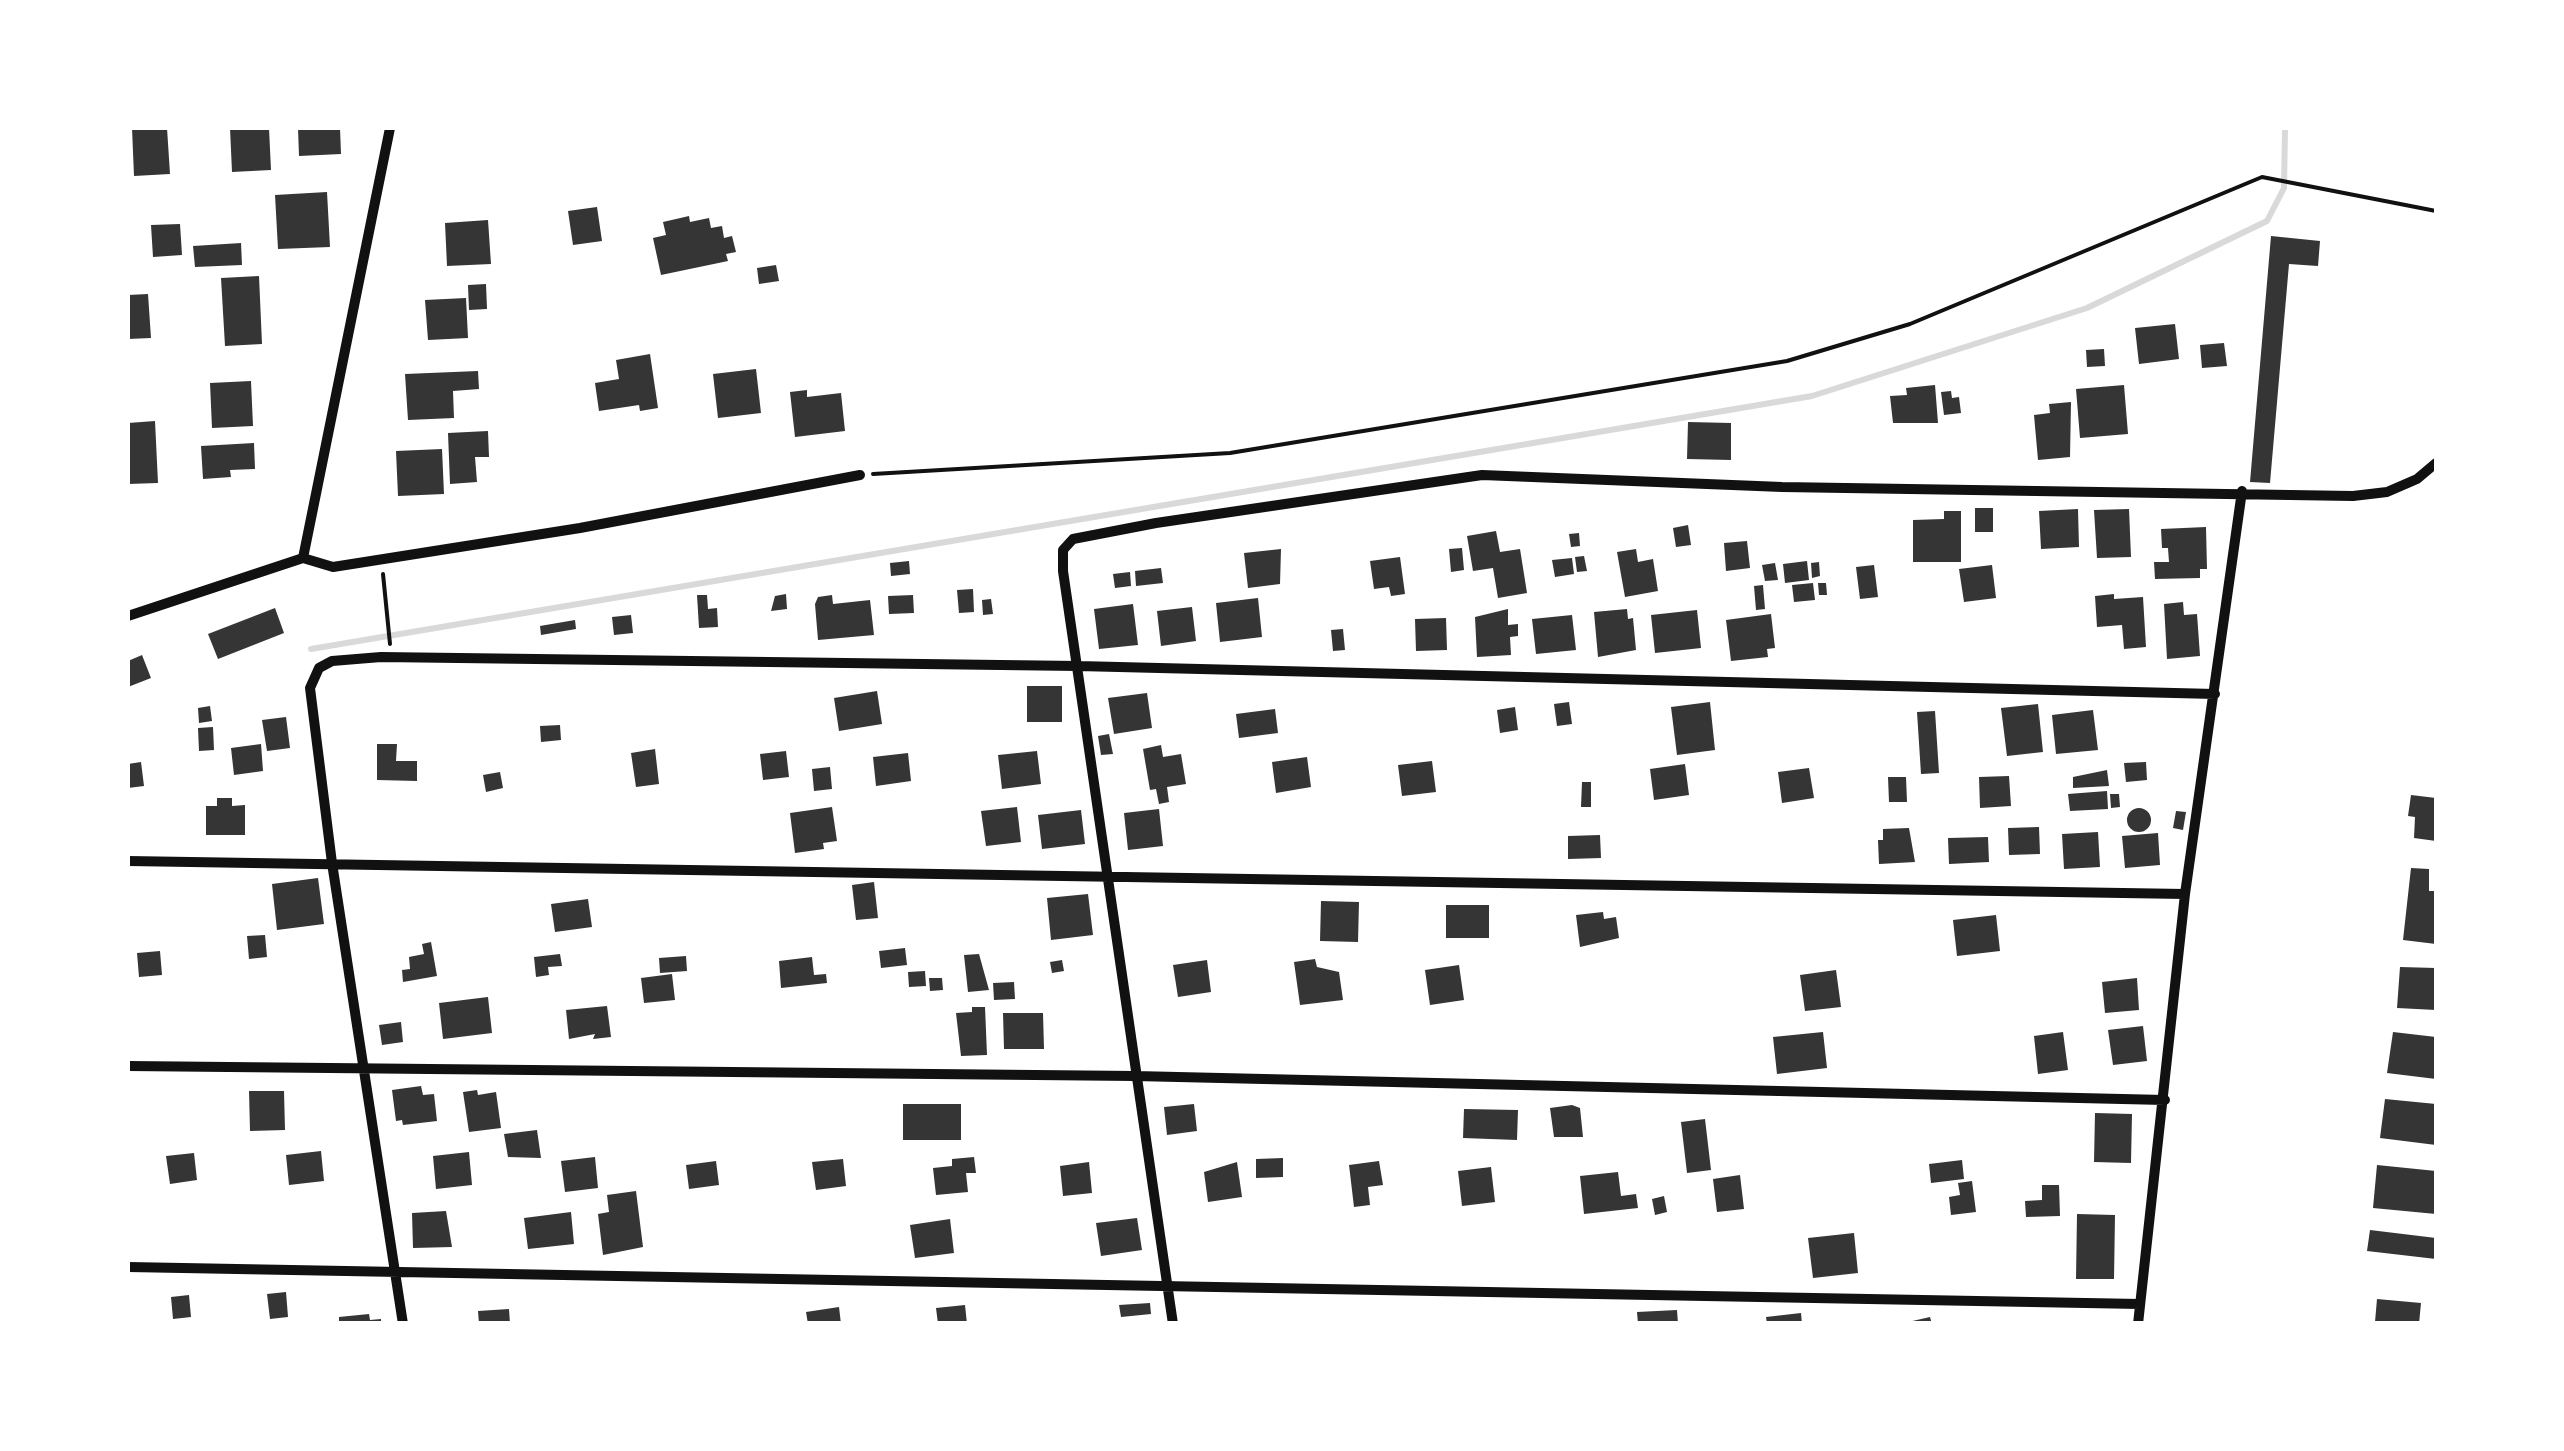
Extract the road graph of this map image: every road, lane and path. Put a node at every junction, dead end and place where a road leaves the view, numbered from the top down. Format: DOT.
graph roads {
  1 [pos="390,128"];
  2 [pos="2436,211"];
  3 [pos="2436,463"];
  4 [pos="860,475"];
  5 [pos="2242,491"];
  6 [pos="303,558"];
  7 [pos="384,559"];
  8 [pos="128,616"];
  9 [pos="388,628"];
  10 [pos="1078,666"];
  11 [pos="2215,694"];
  12 [pos="128,860"];
  13 [pos="332,863"];
  14 [pos="1104,873"];
  15 [pos="2185,894"];
  16 [pos="128,1066"];
  17 [pos="366,1069"];
  18 [pos="1135,1076"];
  19 [pos="2165,1100"];
  20 [pos="128,1267"];
  21 [pos="396,1270"];
  22 [pos="1167,1284"];
  23 [pos="2140,1304"];
  24 [pos="403,1324"];
  25 [pos="1173,1324"];
  26 [pos="2138,1324"];
  1 -- 6 [label="street"];
  2 -- 4 [label="path"];
  3 -- 5 [label="street"];
  4 -- 7 [label="street"];
  5 -- 10 [label="street"];
  5 -- 11 [label="street"];
  6 -- 7 [label="street"];
  6 -- 8 [label="street"];
  7 -- 9 [label="path"];
  10 -- 11 [label="street"];
  10 -- 13 [label="street"];
  10 -- 14 [label="street"];
  11 -- 15 [label="street"];
  12 -- 13 [label="street"];
  13 -- 14 [label="street"];
  13 -- 17 [label="street"];
  14 -- 15 [label="street"];
  14 -- 18 [label="street"];
  15 -- 19 [label="street"];
  16 -- 17 [label="street"];
  17 -- 18 [label="street"];
  17 -- 21 [label="street"];
  18 -- 19 [label="street"];
  18 -- 22 [label="street"];
  19 -- 23 [label="street"];
  20 -- 21 [label="street"];
  21 -- 22 [label="street"];
  21 -- 24 [label="street"];
  22 -- 23 [label="street"];
  22 -- 25 [label="street"];
  23 -- 26 [label="street"];
}
